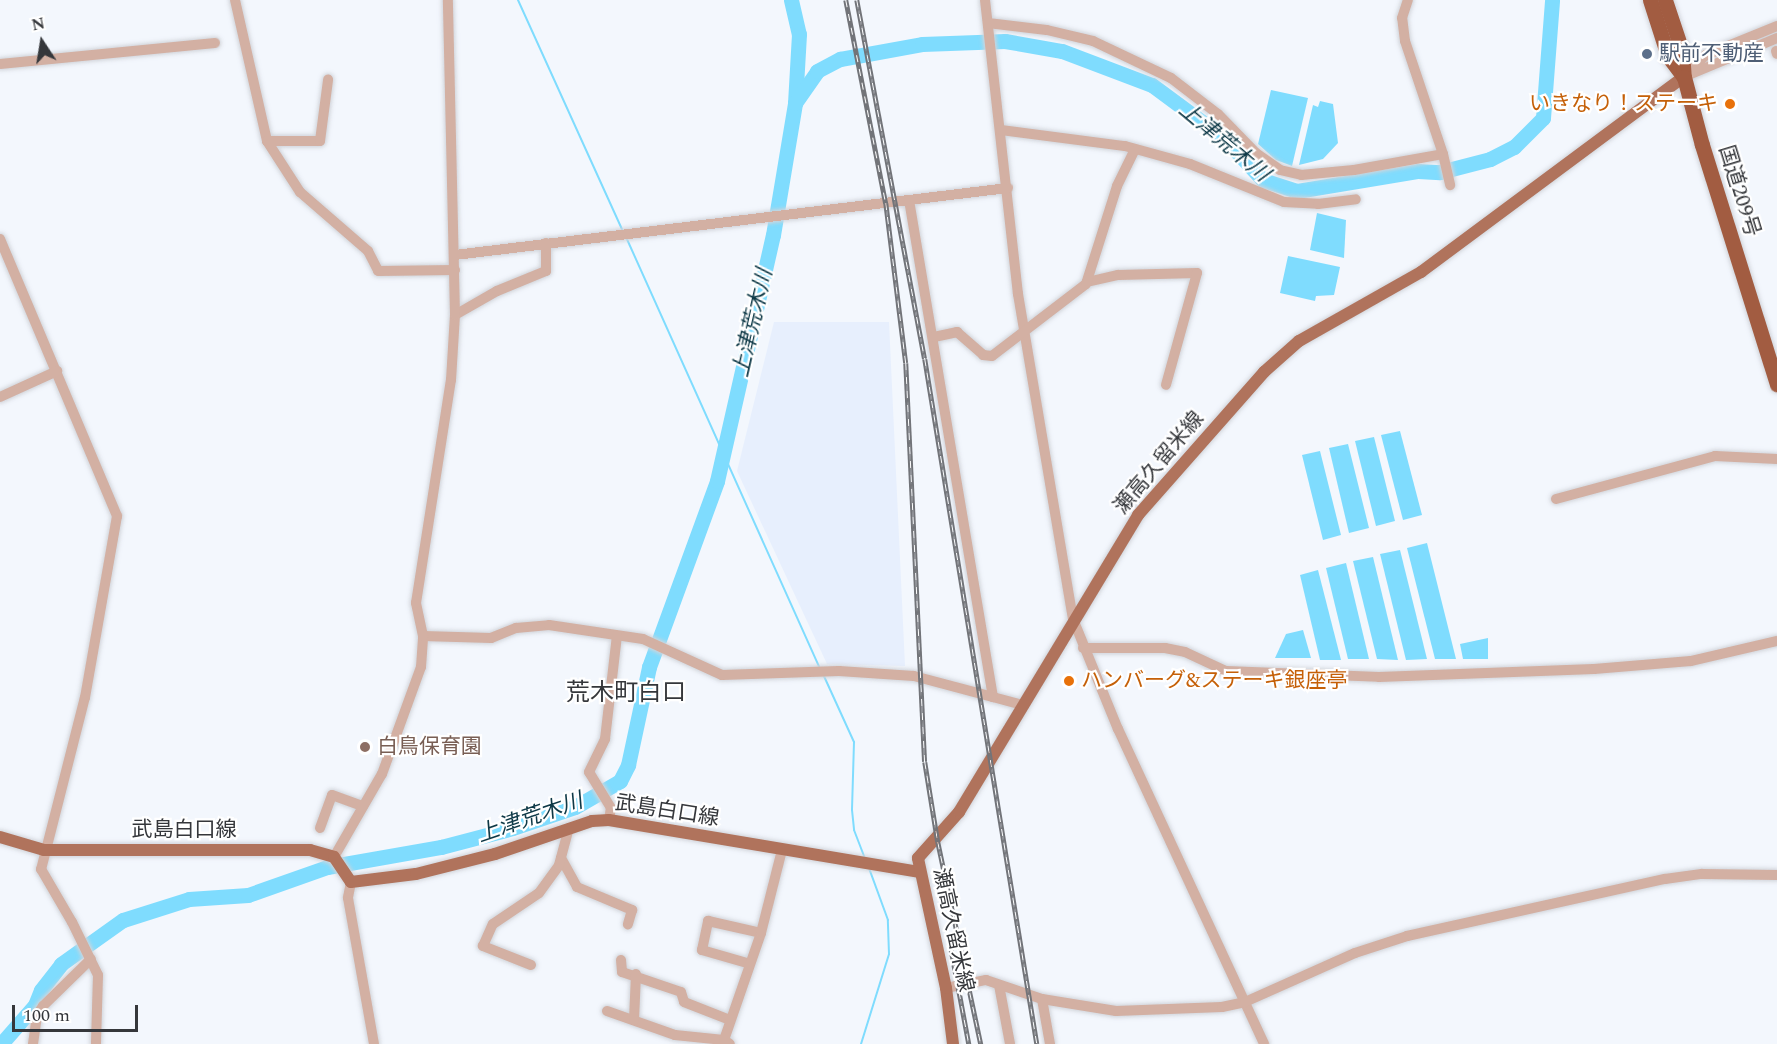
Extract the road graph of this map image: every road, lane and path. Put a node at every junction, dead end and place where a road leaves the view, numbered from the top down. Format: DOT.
graph roads {
  1 [pos="235,0"];
  2 [pos="448,0"];
  3 [pos="985,0"];
  4 [pos="1408,0"];
  5 [pos="1650,0"];
  6 [pos="1665,0"];
  7 [pos="988,23"];
  8 [pos="1777,26"];
  9 [pos="1777,38"];
  10 [pos="215,43"];
  11 [pos="0,64"];
  12 [pos="1684,77"];
  13 [pos="328,80"];
  14 [pos="1001,130"];
  15 [pos="267,141"];
  16 [pos="1134,151"];
  17 [pos="1443,154"];
  18 [pos="1450,185"];
  19 [pos="1008,188"];
  20 [pos="1356,199"];
  21 [pos="909,200"];
  22 [pos="0,239"];
  23 [pos="546,243"];
  24 [pos="455,255"];
  25 [pos="454,270"];
  26 [pos="1087,282"];
  27 [pos="455,315"];
  28 [pos="1024,329"];
  29 [pos="934,337"];
  30 [pos="57,371"];
  31 [pos="1166,385"];
  32 [pos="1777,385"];
  33 [pos="0,397"];
  34 [pos="1777,459"];
  35 [pos="1556,499"];
  36 [pos="1073,619"];
  37 [pos="423,636"];
  38 [pos="617,636"];
  39 [pos="1777,641"];
  40 [pos="1083,648"];
  41 [pos="993,697"];
  42 [pos="1023,705"];
  43 [pos="363,806"];
  44 [pos="610,814"];
  45 [pos="320,828"];
  46 [pos="569,828"];
  47 [pos="0,837"];
  48 [pos="44,850"];
  49 [pos="782,850"];
  50 [pos="334,857"];
  51 [pos="561,858"];
  52 [pos="919,872"];
  53 [pos="1777,876"];
  54 [pos="349,879"];
  55 [pos="628,924"];
  56 [pos="760,933"];
  57 [pos="90,956"];
  58 [pos="621,960"];
  59 [pos="747,963"];
  60 [pos="531,965"];
  61 [pos="636,974"];
  62 [pos="999,985"];
  63 [pos="946,988"];
  64 [pos="1042,999"];
  65 [pos="1245,1002"];
  66 [pos="607,1011"];
  67 [pos="634,1020"];
  68 [pos="730,1020"];
  69 [pos="727,1042"];
  70 [pos="33,1044"];
  71 [pos="96,1044"];
  72 [pos="374,1044"];
  73 [pos="953,1044"];
  74 [pos="1010,1044"];
  75 [pos="1050,1044"];
  76 [pos="1264,1044"];
  1 -- 15 [label="street"];
  2 -- 24 [label="street"];
  3 -- 7 [label="street"];
  4 -- 17 [label="street"];
  5 -- 12 [label="highway"];
  6 -- 12 [label="highway"];
  7 -- 14 [label="street"];
  7 -- 17 [label="street"];
  8 -- 12 [label="street"];
  9 -- 12 [label="street"];
  10 -- 11 [label="street"];
  12 -- 32 [label="highway, 国道209号"];
  12 -- 36 [label="main road, 瀬高久留米線"];
  13 -- 15 [label="street"];
  14 -- 16 [label="street"];
  14 -- 19 [label="street"];
  15 -- 25 [label="street"];
  16 -- 20 [label="street"];
  16 -- 26 [label="street"];
  17 -- 18 [label="street"];
  19 -- 21 [label="street"];
  19 -- 28 [label="street"];
  21 -- 23 [label="street"];
  21 -- 29 [label="street"];
  22 -- 30 [label="street"];
  23 -- 24 [label="street"];
  23 -- 27 [label="street"];
  24 -- 25 [label="street"];
  25 -- 27 [label="street"];
  26 -- 28 [label="street"];
  26 -- 31 [label="street"];
  27 -- 37 [label="street"];
  28 -- 29 [label="street"];
  28 -- 36 [label="street"];
  29 -- 41 [label="street"];
  30 -- 33 [label="street"];
  30 -- 48 [label="street"];
  34 -- 35 [label="street"];
  36 -- 40 [label="street"];
  36 -- 42 [label="main road, 瀬高久留米線"];
  37 -- 38 [label="street"];
  37 -- 43 [label="street"];
  38 -- 41 [label="street"];
  38 -- 44 [label="street"];
  39 -- 40 [label="street"];
  40 -- 65 [label="street"];
  41 -- 42 [label="street"];
  42 -- 52 [label="main road, 瀬高久留米線"];
  43 -- 45 [label="street"];
  43 -- 50 [label="street"];
  44 -- 46 [label="main road, 武島白口線"];
  44 -- 49 [label="main road, 武島白口線"];
  46 -- 51 [label="street"];
  46 -- 54 [label="main road, 武島白口線"];
  47 -- 48 [label="main road, 武島白口線"];
  48 -- 50 [label="main road, 武島白口線"];
  48 -- 57 [label="street"];
  49 -- 52 [label="main road, 武島白口線"];
  49 -- 56 [label="street"];
  50 -- 54 [label="main road"];
  51 -- 55 [label="street"];
  51 -- 60 [label="street"];
  52 -- 63 [label="main road, 瀬高久留米線"];
  53 -- 65 [label="street"];
  54 -- 72 [label="street"];
  56 -- 59 [label="street"];
  56 -- 59 [label="street"];
  57 -- 70 [label="street"];
  57 -- 71 [label="street"];
  58 -- 61 [label="street"];
  59 -- 68 [label="street"];
  61 -- 67 [label="street"];
  61 -- 68 [label="street"];
  62 -- 63 [label="street"];
  62 -- 64 [label="street"];
  62 -- 74 [label="street"];
  63 -- 73 [label="main road, 瀬高久留米線"];
  64 -- 65 [label="street"];
  64 -- 75 [label="street"];
  65 -- 76 [label="street"];
  66 -- 67 [label="street"];
  67 -- 69 [label="street"];
  68 -- 69 [label="street"];
}
